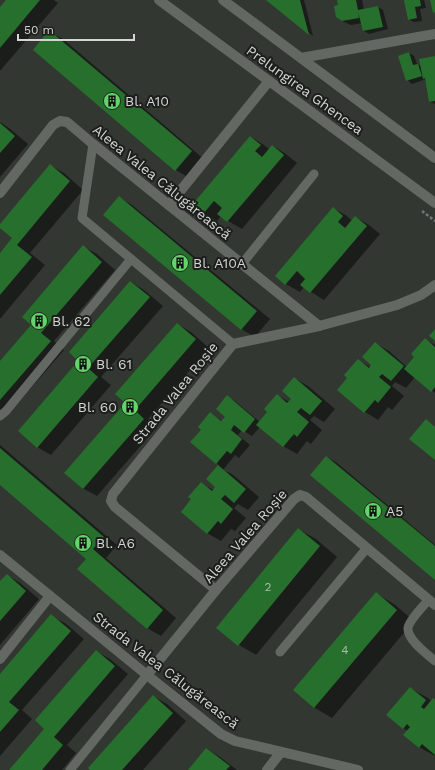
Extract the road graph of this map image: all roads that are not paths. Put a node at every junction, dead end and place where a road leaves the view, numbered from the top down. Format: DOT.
graph roads {
  1 [pos="159,0"];
  2 [pos="223,0"];
  3 [pos="435,34"];
  4 [pos="301,58"];
  5 [pos="269,81"];
  6 [pos="93,144"];
  7 [pos="435,158"];
  8 [pos="314,174"];
  9 [pos="0,193"];
  10 [pos="435,203"];
  11 [pos="169,205"];
  12 [pos="131,259"];
  13 [pos="242,264"];
  14 [pos="435,285"];
  15 [pos="319,326"];
  16 [pos="233,344"];
  17 [pos="0,416"];
  18 [pos="367,548"];
  19 [pos="0,555"];
  20 [pos="216,590"];
  21 [pos="50,596"];
  22 [pos="432,602"];
  23 [pos="280,652"];
  24 [pos="0,659"];
  25 [pos="435,661"];
  26 [pos="146,675"];
  27 [pos="281,752"];
  28 [pos="70,770"];
  29 [pos="267,770"];
  30 [pos="358,770"];
  1 -- 5 [label="street, Prelungirea Ghencea"];
  2 -- 4 [label="street, Prelungirea Ghencea"];
  3 -- 4 [label="street"];
  4 -- 7 [label="street, Prelungirea Ghencea"];
  5 -- 10 [label="street, Prelungirea Ghencea"];
  5 -- 11 [label="street"];
  6 -- 9 [label="street, Aleea Valea Călugărească"];
  6 -- 11 [label="street, Aleea Valea Călugărească"];
  6 -- 12 [label="lane"];
  8 -- 13 [label="lane"];
  11 -- 13 [label="street, Aleea Valea Călugărească"];
  12 -- 16 [label="lane"];
  12 -- 17 [label="lane"];
  13 -- 15 [label="street, Aleea Valea Călugărească"];
  14 -- 15 [label="street, Strada Valea Roșie"];
  15 -- 16 [label="street, Strada Valea Roșie"];
  16 -- 20 [label="street, Strada Valea Roșie"];
  18 -- 20 [label="street, Aleea Valea Roșie"];
  18 -- 22 [label="street, Aleea Valea Roșie"];
  18 -- 23 [label="lane"];
  19 -- 21 [label="street, Strada Valea Călugărească"];
  20 -- 26 [label="street, Aleea Valea Roșie"];
  21 -- 24 [label="street"];
  21 -- 26 [label="street, Strada Valea Călugărească"];
  22 -- 25 [label="lane"];
  26 -- 27 [label="street, Strada Valea Călugărească"];
  26 -- 28 [label="lane"];
  27 -- 29 [label="street"];
  27 -- 30 [label="street, Strada Valea Călugărească"];
}
